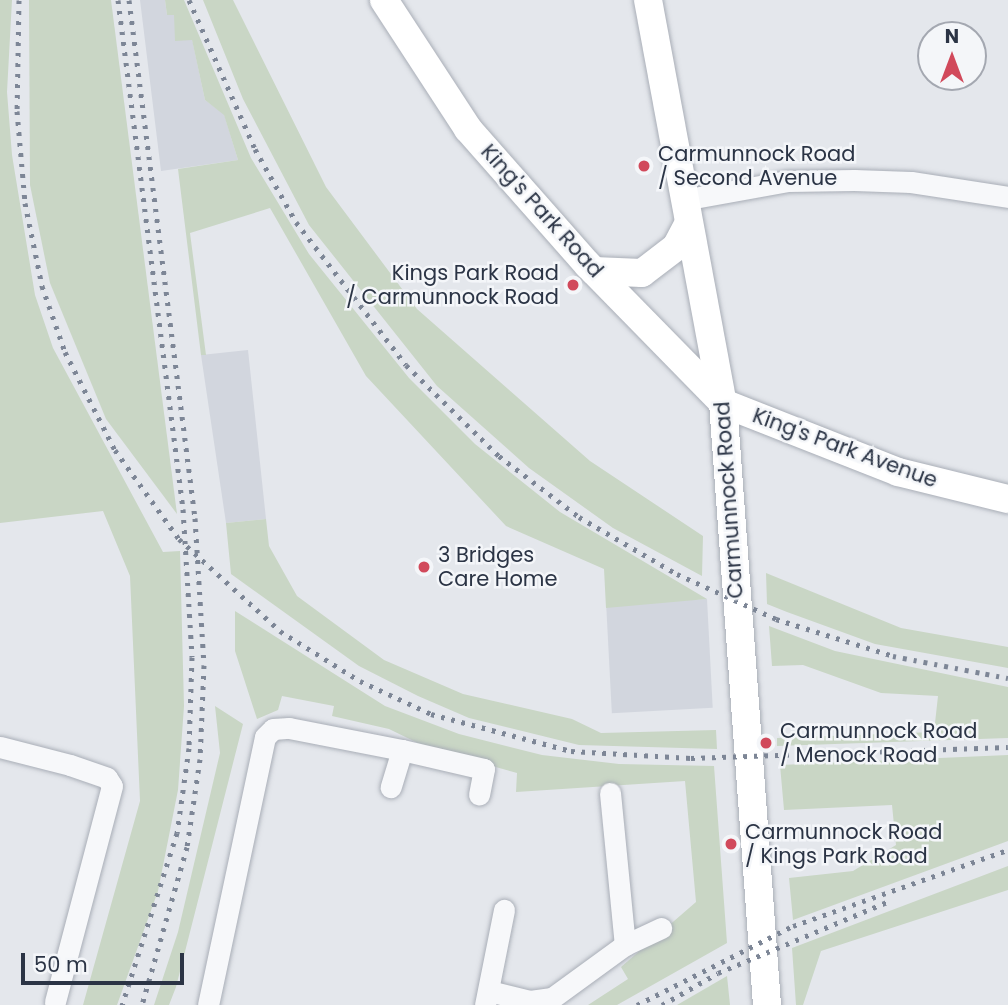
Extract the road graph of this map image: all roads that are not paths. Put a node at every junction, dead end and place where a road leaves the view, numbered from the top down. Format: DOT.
graph roads {
  1 [pos="384,0"];
  2 [pos="648,0"];
  3 [pos="1008,197"];
  4 [pos="686,212"];
  5 [pos="594,271"];
  6 [pos="723,403"];
  7 [pos="1008,499"];
  8 [pos="0,747"];
  9 [pos="402,750"];
  10 [pos="391,788"];
  11 [pos="610,793"];
  12 [pos="479,795"];
  13 [pos="504,910"];
  14 [pos="661,928"];
  15 [pos="625,945"];
  16 [pos="487,998"];
  17 [pos="55,1002"];
  18 [pos="208,1005"];
  19 [pos="767,1005"];
  1 -- 5 [label="street, King's Park Road"];
  2 -- 4 [label="street, Carmunnock Road"];
  3 -- 4 [label="street"];
  4 -- 5 [label="street"];
  4 -- 6 [label="street, Carmunnock Road"];
  5 -- 6 [label="street, King's Park Road"];
  6 -- 7 [label="street, King's Park Avenue"];
  6 -- 19 [label="street, Carmunnock Road"];
  8 -- 17 [label="street"];
  9 -- 10 [label="street"];
  9 -- 12 [label="street"];
  9 -- 18 [label="street"];
  11 -- 15 [label="street"];
  13 -- 16 [label="street"];
  14 -- 15 [label="street"];
  15 -- 16 [label="street"];
}
